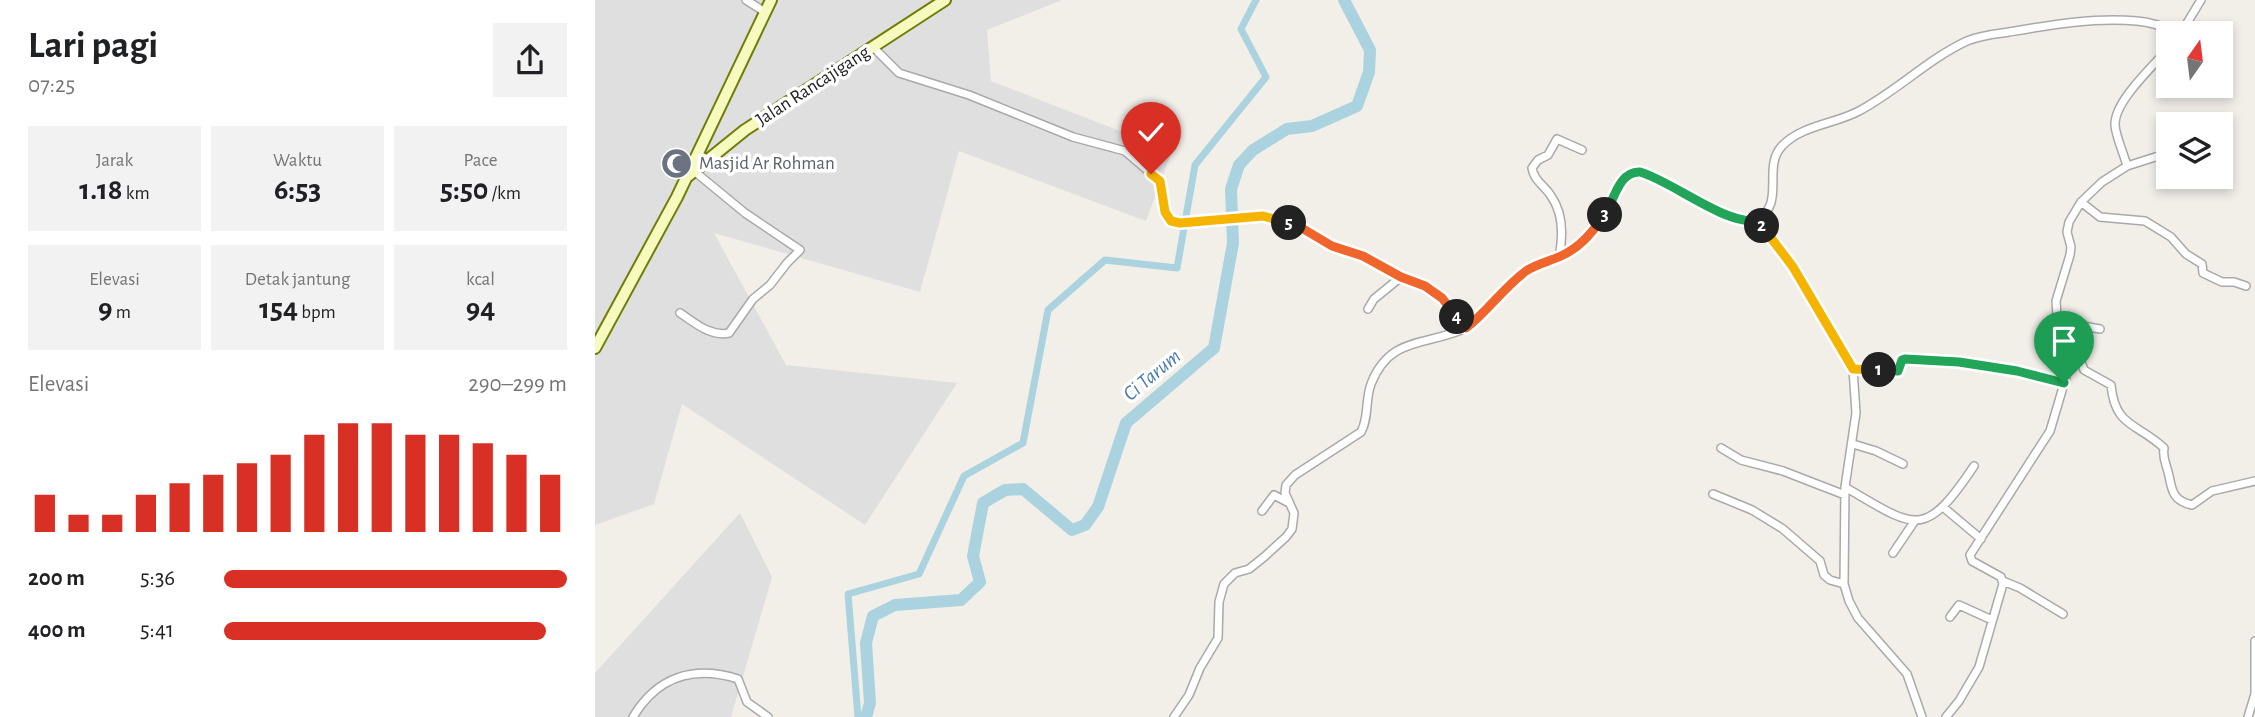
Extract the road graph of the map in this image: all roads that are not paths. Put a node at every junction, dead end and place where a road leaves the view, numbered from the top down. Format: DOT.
graph roads {
  1 [pos="746,0"];
  2 [pos="771,0"];
  3 [pos="945,0"];
  4 [pos="2201,0"];
  5 [pos="765,12"];
  6 [pos="2187,21"];
  7 [pos="2156,25"];
  8 [pos="873,47"];
  9 [pos="2156,63"];
  10 [pos="1582,150"];
  11 [pos="2156,157"];
  12 [pos="2127,166"];
  13 [pos="690,174"];
  14 [pos="2081,202"];
  15 [pos="1757,220"];
  16 [pos="1559,257"];
  17 [pos="1401,277"];
  18 [pos="2246,286"];
  19 [pos="1368,309"];
  20 [pos="680,313"];
  21 [pos="2060,322"];
  22 [pos="1466,328"];
  23 [pos="2100,329"];
  24 [pos="2068,347"];
  25 [pos="595,348"];
  26 [pos="1853,369"];
  27 [pos="2064,383"];
  28 [pos="1853,444"];
  29 [pos="1721,448"];
  30 [pos="1903,464"];
  31 [pos="1974,466"];
  32 [pos="2255,481"];
  33 [pos="1845,491"];
  34 [pos="1713,494"];
  35 [pos="1289,504"];
  36 [pos="1943,507"];
  37 [pos="1262,511"];
  38 [pos="1914,522"];
  39 [pos="1981,539"];
  40 [pos="1893,554"];
  41 [pos="2003,580"];
  42 [pos="1844,584"];
  43 [pos="2063,614"];
  44 [pos="1950,617"];
  45 [pos="1992,620"];
  46 [pos="2255,641"];
  47 [pos="633,717"];
  48 [pos="768,717"];
  49 [pos="1174,717"];
  50 [pos="1922,717"];
  51 [pos="1946,717"];
  52 [pos="2248,717"];
  1 -- 5 [label="street"];
  2 -- 5 [label="main road"];
  3 -- 8 [label="main road, Jalan Rancajigang"];
  4 -- 6 [label="street"];
  5 -- 13 [label="main road"];
  7 -- 15 [label="street"];
  8 -- 13 [label="main road, Jalan Rancajigang"];
  8 -- 17 [label="street"];
  9 -- 12 [label="street"];
  10 -- 16 [label="street"];
  11 -- 12 [label="street"];
  12 -- 14 [label="street"];
  13 -- 20 [label="street"];
  13 -- 25 [label="main road"];
  14 -- 18 [label="street"];
  14 -- 21 [label="street"];
  15 -- 16 [label="street"];
  15 -- 26 [label="street"];
  16 -- 22 [label="street"];
  17 -- 19 [label="street"];
  17 -- 22 [label="street"];
  21 -- 23 [label="street"];
  21 -- 24 [label="street"];
  22 -- 35 [label="street"];
  24 -- 27 [label="street"];
  24 -- 32 [label="street"];
  26 -- 27 [label="street"];
  26 -- 28 [label="street"];
  27 -- 39 [label="street"];
  28 -- 30 [label="street"];
  28 -- 33 [label="street"];
  29 -- 33 [label="street"];
  31 -- 36 [label="street"];
  33 -- 38 [label="street"];
  33 -- 42 [label="street"];
  34 -- 42 [label="street"];
  35 -- 37 [label="street"];
  35 -- 49 [label="street"];
  36 -- 38 [label="street"];
  36 -- 39 [label="street"];
  38 -- 40 [label="street"];
  39 -- 41 [label="street"];
  41 -- 43 [label="street"];
  41 -- 45 [label="street"];
  42 -- 50 [label="street"];
  44 -- 45 [label="street"];
  45 -- 51 [label="street"];
  46 -- 52 [label="street"];
  47 -- 48 [label="street"];
}
